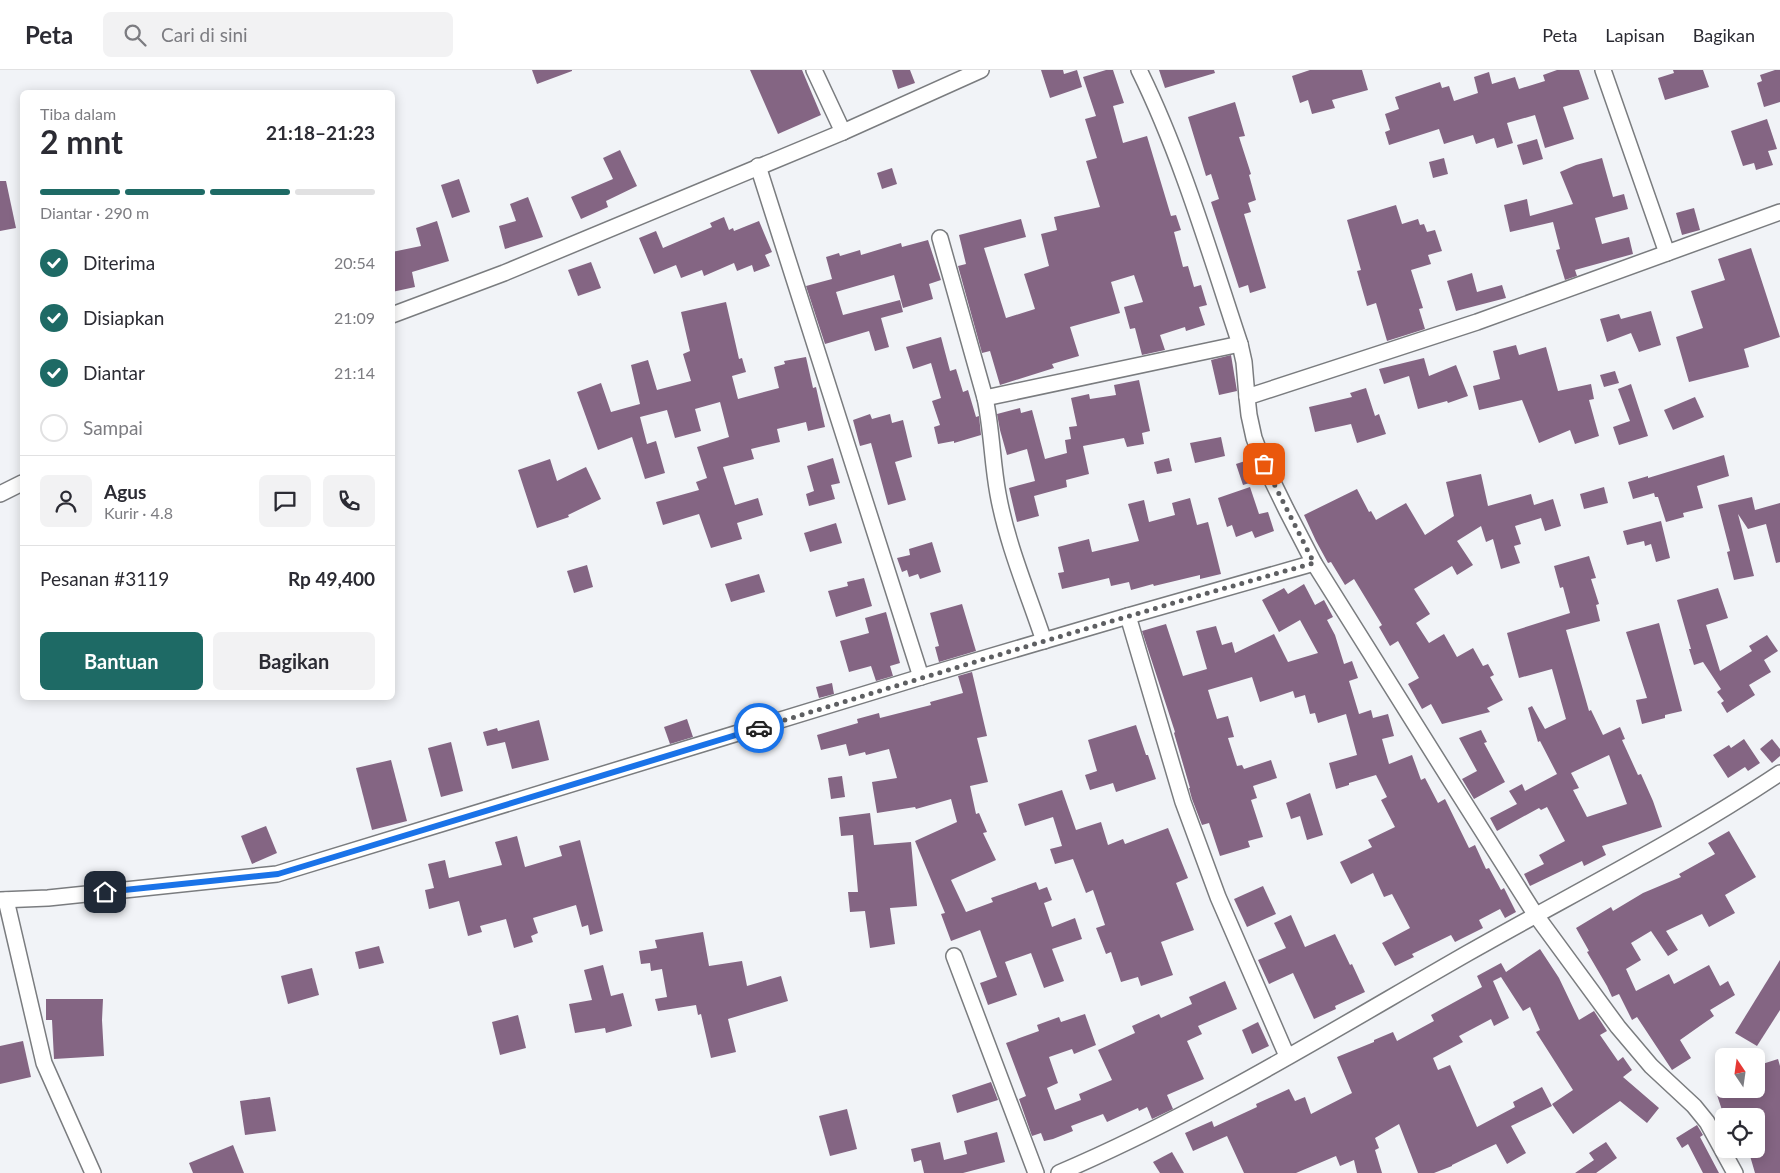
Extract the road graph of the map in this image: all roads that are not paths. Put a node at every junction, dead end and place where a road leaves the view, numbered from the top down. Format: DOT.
graph roads {
  1 [pos="814,70"];
  2 [pos="981,70"];
  3 [pos="1139,70"];
  4 [pos="1603,70"];
  5 [pos="843,132"];
  6 [pos="758,166"];
  7 [pos="1780,212"];
  8 [pos="940,238"];
  9 [pos="1667,253"];
  10 [pos="395,314"];
  11 [pos="1240,344"];
  12 [pos="1247,397"];
  13 [pos="985,398"];
  14 [pos="20,484"];
  15 [pos="0,494"];
  16 [pos="1314,563"];
  17 [pos="1128,616"];
  18 [pos="1044,641"];
  19 [pos="921,677"];
  20 [pos="1780,773"];
  21 [pos="3,900"];
  22 [pos="1536,914"];
  23 [pos="954,956"];
  24 [pos="1287,1056"];
  25 [pos="93,1173"];
  26 [pos="1036,1173"];
  27 [pos="1059,1173"];
  28 [pos="1735,1173"];
  1 -- 5 [label="street"];
  2 -- 5 [label="street"];
  3 -- 11 [label="street"];
  4 -- 9 [label="street"];
  5 -- 6 [label="street"];
  6 -- 10 [label="street"];
  6 -- 19 [label="street"];
  7 -- 9 [label="street"];
  8 -- 13 [label="street"];
  9 -- 12 [label="street"];
  11 -- 12 [label="street"];
  11 -- 13 [label="street"];
  12 -- 16 [label="street"];
  13 -- 18 [label="street"];
  14 -- 15 [label="street"];
  16 -- 17 [label="street"];
  16 -- 22 [label="street"];
  17 -- 18 [label="street"];
  17 -- 24 [label="street"];
  18 -- 19 [label="street"];
  19 -- 21 [label="street"];
  20 -- 22 [label="street"];
  21 -- 25 [label="street"];
  22 -- 24 [label="street"];
  22 -- 28 [label="street"];
  23 -- 26 [label="street"];
  24 -- 27 [label="street"];
}
